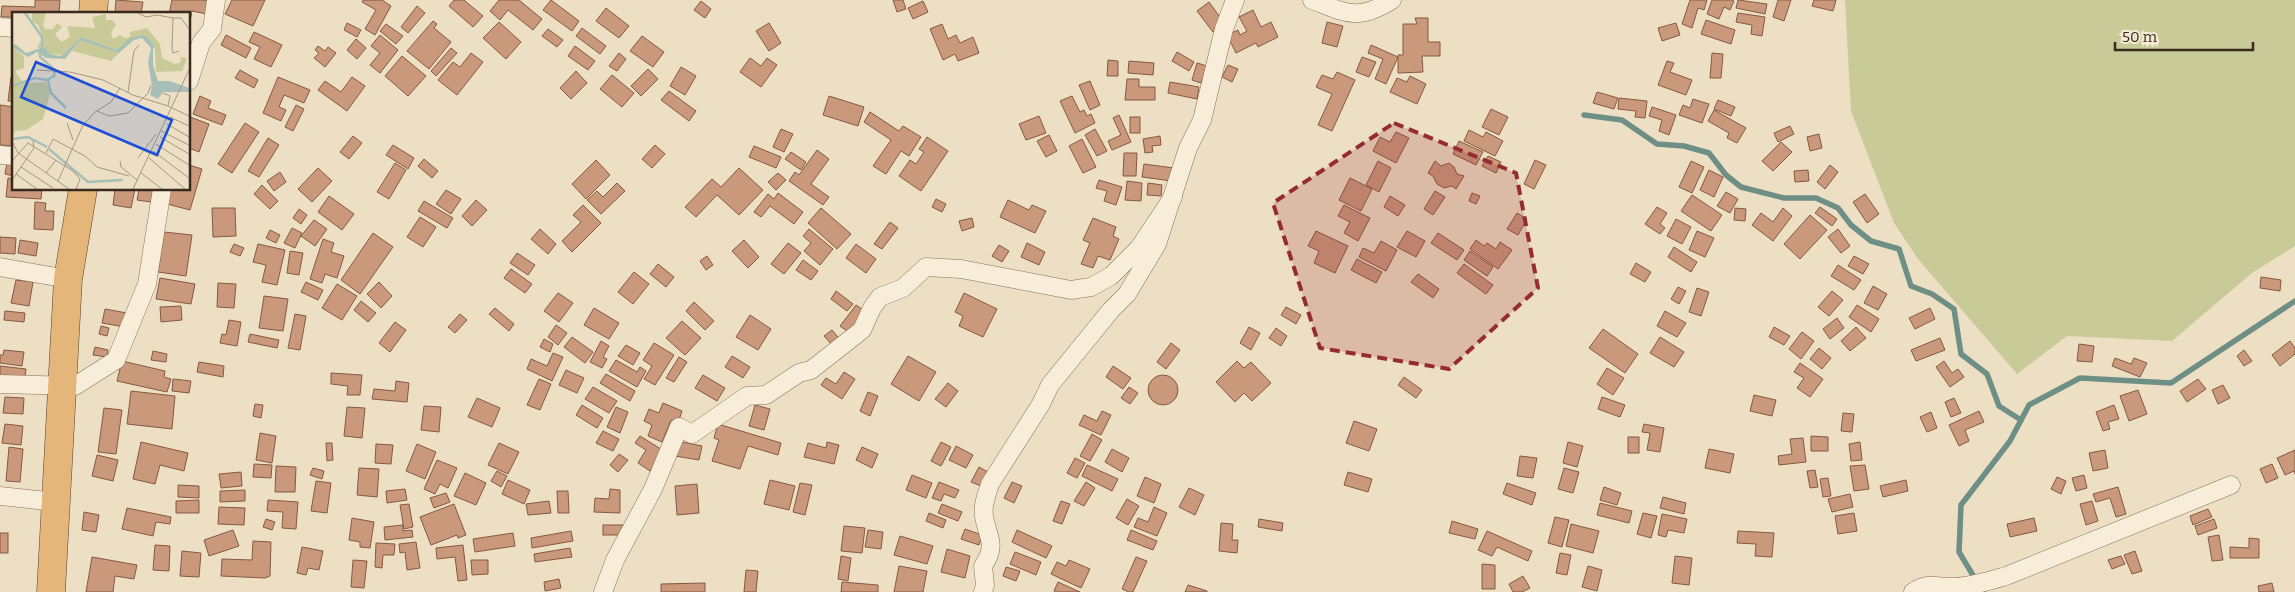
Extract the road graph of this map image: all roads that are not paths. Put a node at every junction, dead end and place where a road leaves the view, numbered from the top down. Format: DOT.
graph roads {
  1 [pos="216,0"];
  2 [pos="1235,0"];
  3 [pos="1312,0"];
  4 [pos="1392,0"];
  5 [pos="190,78"];
  6 [pos="83,190"];
  7 [pos="162,190"];
  8 [pos="1173,197"];
  9 [pos="0,267"];
  10 [pos="68,279"];
  11 [pos="0,384"];
  12 [pos="62,387"];
  13 [pos="2231,485"];
  14 [pos="0,496"];
  15 [pos="56,502"];
  16 [pos="51,592"];
  17 [pos="603,592"];
  18 [pos="983,592"];
  19 [pos="1913,592"];
  1 -- 5 [label="street"];
  2 -- 8 [label="street"];
  3 -- 4 [label="street"];
  6 -- 10 [label="highway"];
  7 -- 12 [label="street"];
  8 -- 17 [label="street"];
  8 -- 18 [label="street"];
  9 -- 10 [label="street"];
  10 -- 12 [label="highway"];
  11 -- 12 [label="street"];
  12 -- 15 [label="highway"];
  13 -- 19 [label="street"];
  14 -- 15 [label="street"];
  15 -- 16 [label="highway"];
}
